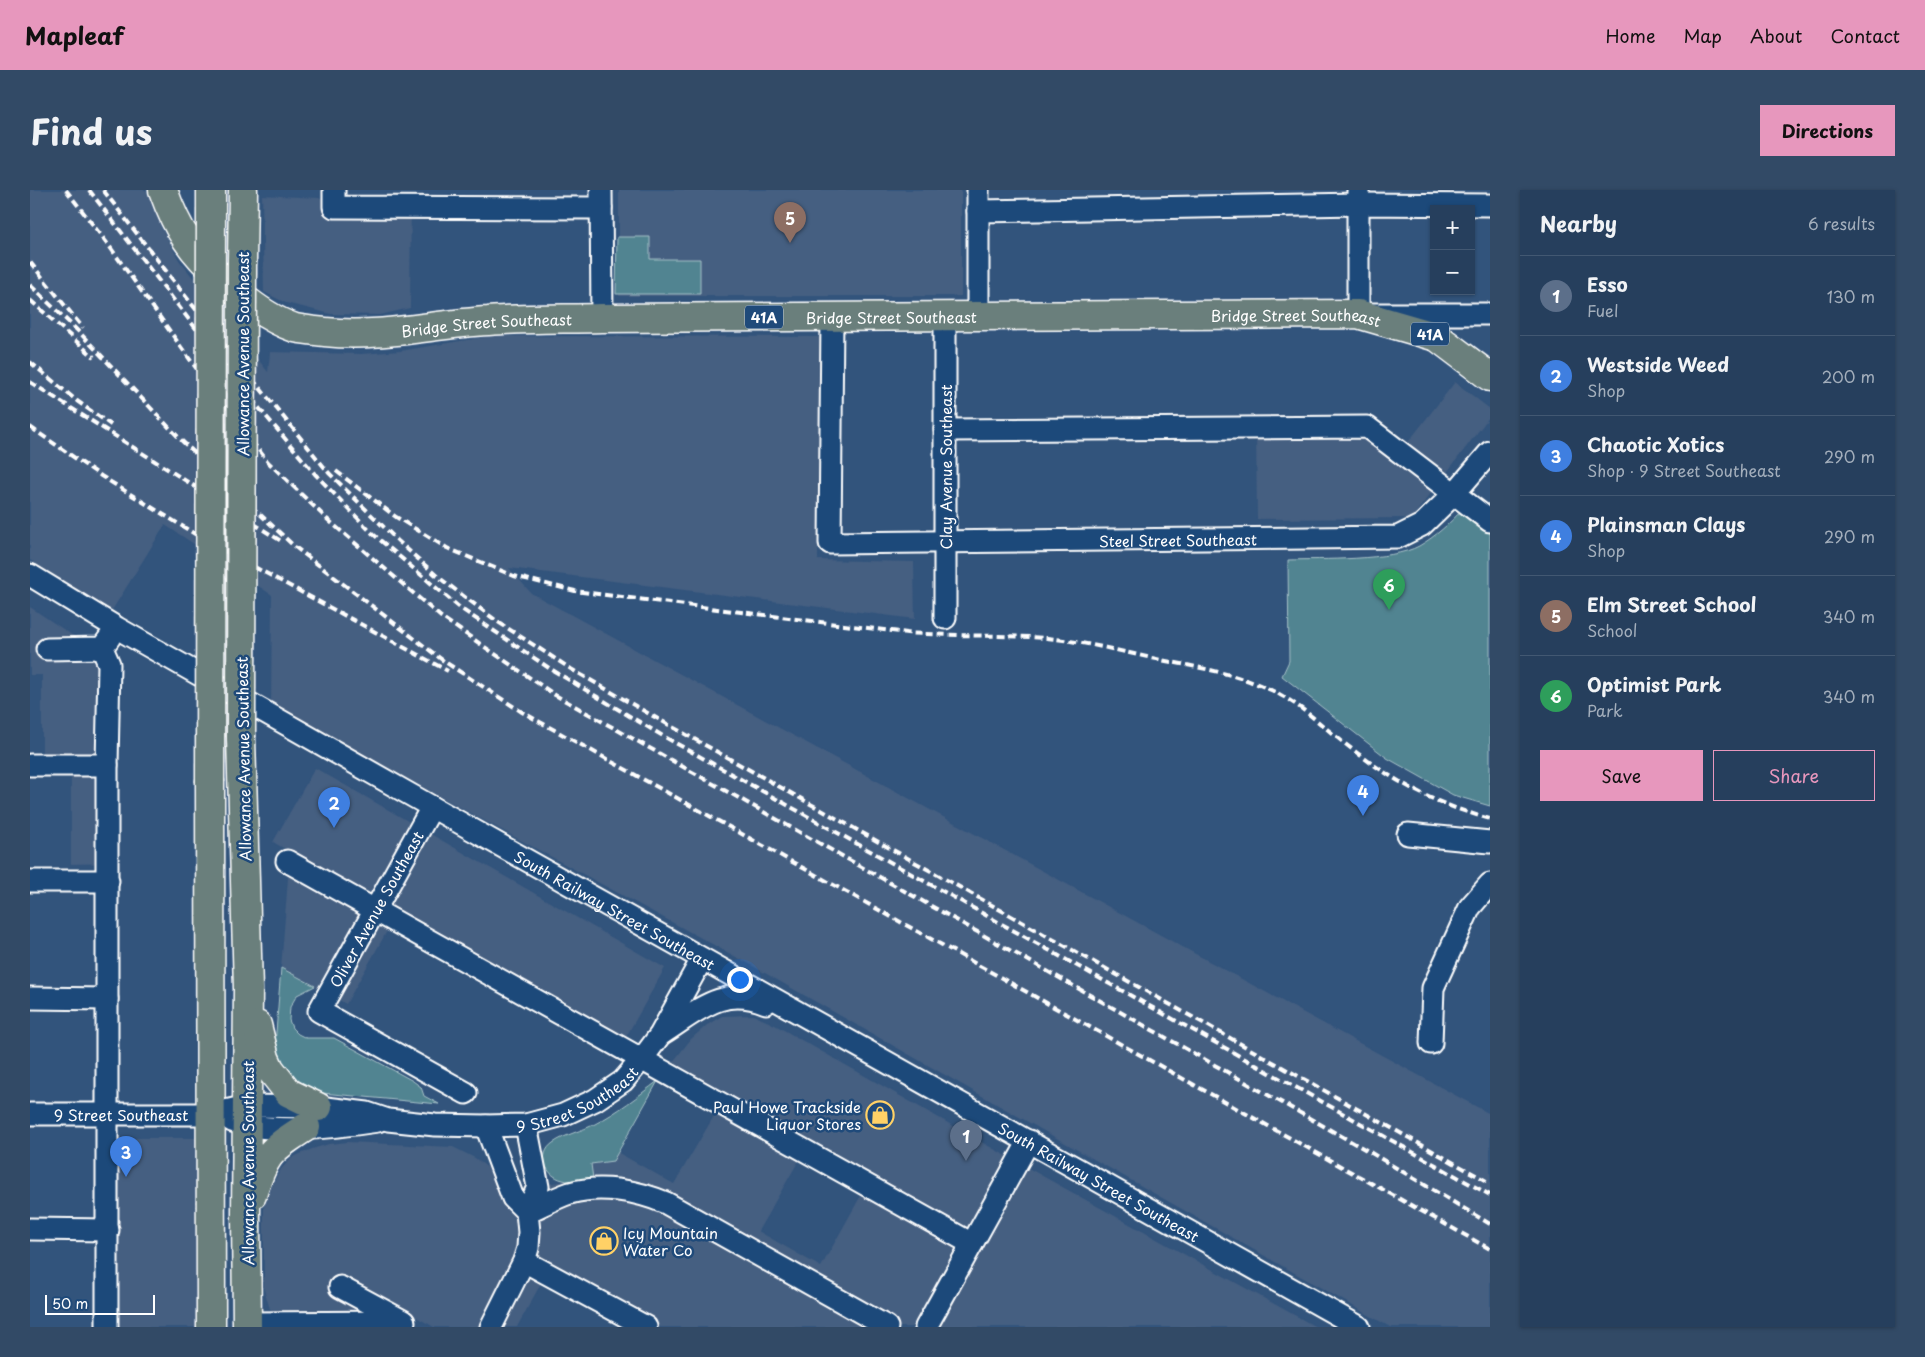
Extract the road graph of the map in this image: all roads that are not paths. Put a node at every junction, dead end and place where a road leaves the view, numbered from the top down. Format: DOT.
graph roads {
  1 [pos="163,190"];
  2 [pos="211,190"];
  3 [pos="243,190"];
  4 [pos="334,190"];
  5 [pos="978,190"];
  6 [pos="1358,197"];
  7 [pos="601,199"];
  8 [pos="1490,205"];
  9 [pos="978,211"];
  10 [pos="1358,314"];
  11 [pos="1490,314"];
  12 [pos="832,317"];
  13 [pos="945,317"];
  14 [pos="978,317"];
  15 [pos="602,318"];
  16 [pos="1490,377"];
  17 [pos="945,430"];
  18 [pos="1490,452"];
  19 [pos="1454,494"];
  20 [pos="1490,521"];
  21 [pos="945,542"];
  22 [pos="30,575"];
  23 [pos="945,618"];
  24 [pos="117,628"];
  25 [pos="102,648"];
  26 [pos="47,649"];
  27 [pos="30,765"];
  28 [pos="107,765"];
  29 [pos="432,807"];
  30 [pos="1408,834"];
  31 [pos="1490,842"];
  32 [pos="287,861"];
  33 [pos="30,881"];
  34 [pos="108,881"];
  35 [pos="1490,884"];
  36 [pos="375,910"];
  37 [pos="702,959"];
  38 [pos="248,989"];
  39 [pos="30,998"];
  40 [pos="107,999"];
  41 [pos="826,1028"];
  42 [pos="660,1035"];
  43 [pos="1430,1043"];
  44 [pos="642,1059"];
  45 [pos="466,1093"];
  46 [pos="30,1114"];
  47 [pos="108,1114"];
  48 [pos="212,1114"];
  49 [pos="247,1116"];
  50 [pos="312,1117"];
  51 [pos="526,1125"];
  52 [pos="486,1126"];
  53 [pos="1029,1141"];
  54 [pos="527,1212"];
  55 [pos="246,1213"];
  56 [pos="30,1230"];
  57 [pos="108,1230"];
  58 [pos="972,1244"];
  59 [pos="524,1261"];
  60 [pos="340,1287"];
  61 [pos="409,1324"];
  62 [pos="247,1325"];
  63 [pos="107,1327"];
  64 [pos="211,1327"];
  65 [pos="491,1327"];
  66 [pos="646,1327"];
  67 [pos="887,1327"];
  68 [pos="926,1327"];
  69 [pos="1359,1327"];
  1 -- 15 [label="main road, Bridge Street Southeast / 41A"];
  2 -- 48 [label="main road, Allowance Avenue Southeast, bridge"];
  3 -- 38 [label="main road, Allowance Avenue Southeast, bridge"];
  4 -- 7 [label="street"];
  5 -- 9 [label="street"];
  6 -- 8 [label="street"];
  6 -- 9 [label="street"];
  6 -- 10 [label="street"];
  7 -- 15 [label="street"];
  9 -- 14 [label="street"];
  10 -- 11 [label="street, Bridge Street Southeast"];
  10 -- 14 [label="main road, Bridge Street Southeast / 41A"];
  10 -- 16 [label="main road, 41A"];
  12 -- 13 [label="main road, Bridge Street Southeast / 41A"];
  12 -- 15 [label="main road, Bridge Street Southeast / 41A"];
  12 -- 21 [label="street, Steel Street Southeast"];
  13 -- 14 [label="main road, Bridge Street Southeast / 41A"];
  13 -- 17 [label="street, Clay Avenue Southeast"];
  17 -- 19 [label="street"];
  17 -- 21 [label="street, Clay Avenue Southeast"];
  18 -- 19 [label="street, Steel Street Southeast"];
  19 -- 20 [label="street"];
  19 -- 21 [label="street, Steel Street Southeast"];
  21 -- 23 [label="street, Clay Avenue Southeast"];
  22 -- 24 [label="street, South Railway Street Southeast"];
  24 -- 25 [label="street"];
  24 -- 29 [label="street, South Railway Street Southeast"];
  25 -- 26 [label="street"];
  25 -- 28 [label="street"];
  27 -- 28 [label="street"];
  28 -- 34 [label="street"];
  29 -- 36 [label="street, Oliver Avenue Southeast"];
  29 -- 37 [label="street, South Railway Street Southeast"];
  30 -- 31 [label="street"];
  32 -- 36 [label="street"];
  33 -- 34 [label="street"];
  34 -- 40 [label="street"];
  35 -- 43 [label="street"];
  36 -- 44 [label="street"];
  36 -- 45 [label="street, Oliver Avenue Southeast"];
  37 -- 41 [label="street, South Railway Street Southeast"];
  37 -- 42 [label="street, 9 Street Southeast"];
  38 -- 49 [label="main road, Allowance Avenue Southeast"];
  38 -- 50 [label="main road"];
  39 -- 40 [label="street"];
  40 -- 47 [label="street"];
  41 -- 42 [label="street"];
  41 -- 53 [label="street, South Railway Street Southeast"];
  42 -- 44 [label="street, 9 Street Southeast"];
  44 -- 51 [label="street, 9 Street Southeast"];
  44 -- 58 [label="street"];
  46 -- 47 [label="street, 9 Street Southeast"];
  47 -- 48 [label="street, 9 Street Southeast"];
  47 -- 57 [label="street"];
  48 -- 49 [label="street, 9 Street Southeast"];
  48 -- 64 [label="main road, Allowance Avenue Southeast"];
  49 -- 50 [label="street, 9 Street Southeast"];
  49 -- 55 [label="main road, Allowance Avenue Southeast"];
  50 -- 52 [label="street, 9 Street Southeast"];
  50 -- 55 [label="main road"];
  51 -- 52 [label="street, 9 Street Southeast"];
  51 -- 54 [label="street"];
  52 -- 54 [label="street"];
  53 -- 58 [label="street"];
  53 -- 69 [label="street, South Railway Street Southeast"];
  54 -- 59 [label="street"];
  54 -- 67 [label="street"];
  55 -- 62 [label="main road, Allowance Avenue Southeast"];
  56 -- 57 [label="street"];
  57 -- 63 [label="street"];
  58 -- 68 [label="street"];
  59 -- 65 [label="street"];
  59 -- 66 [label="street"];
  60 -- 61 [label="street"];
  61 -- 62 [label="street"];
}
